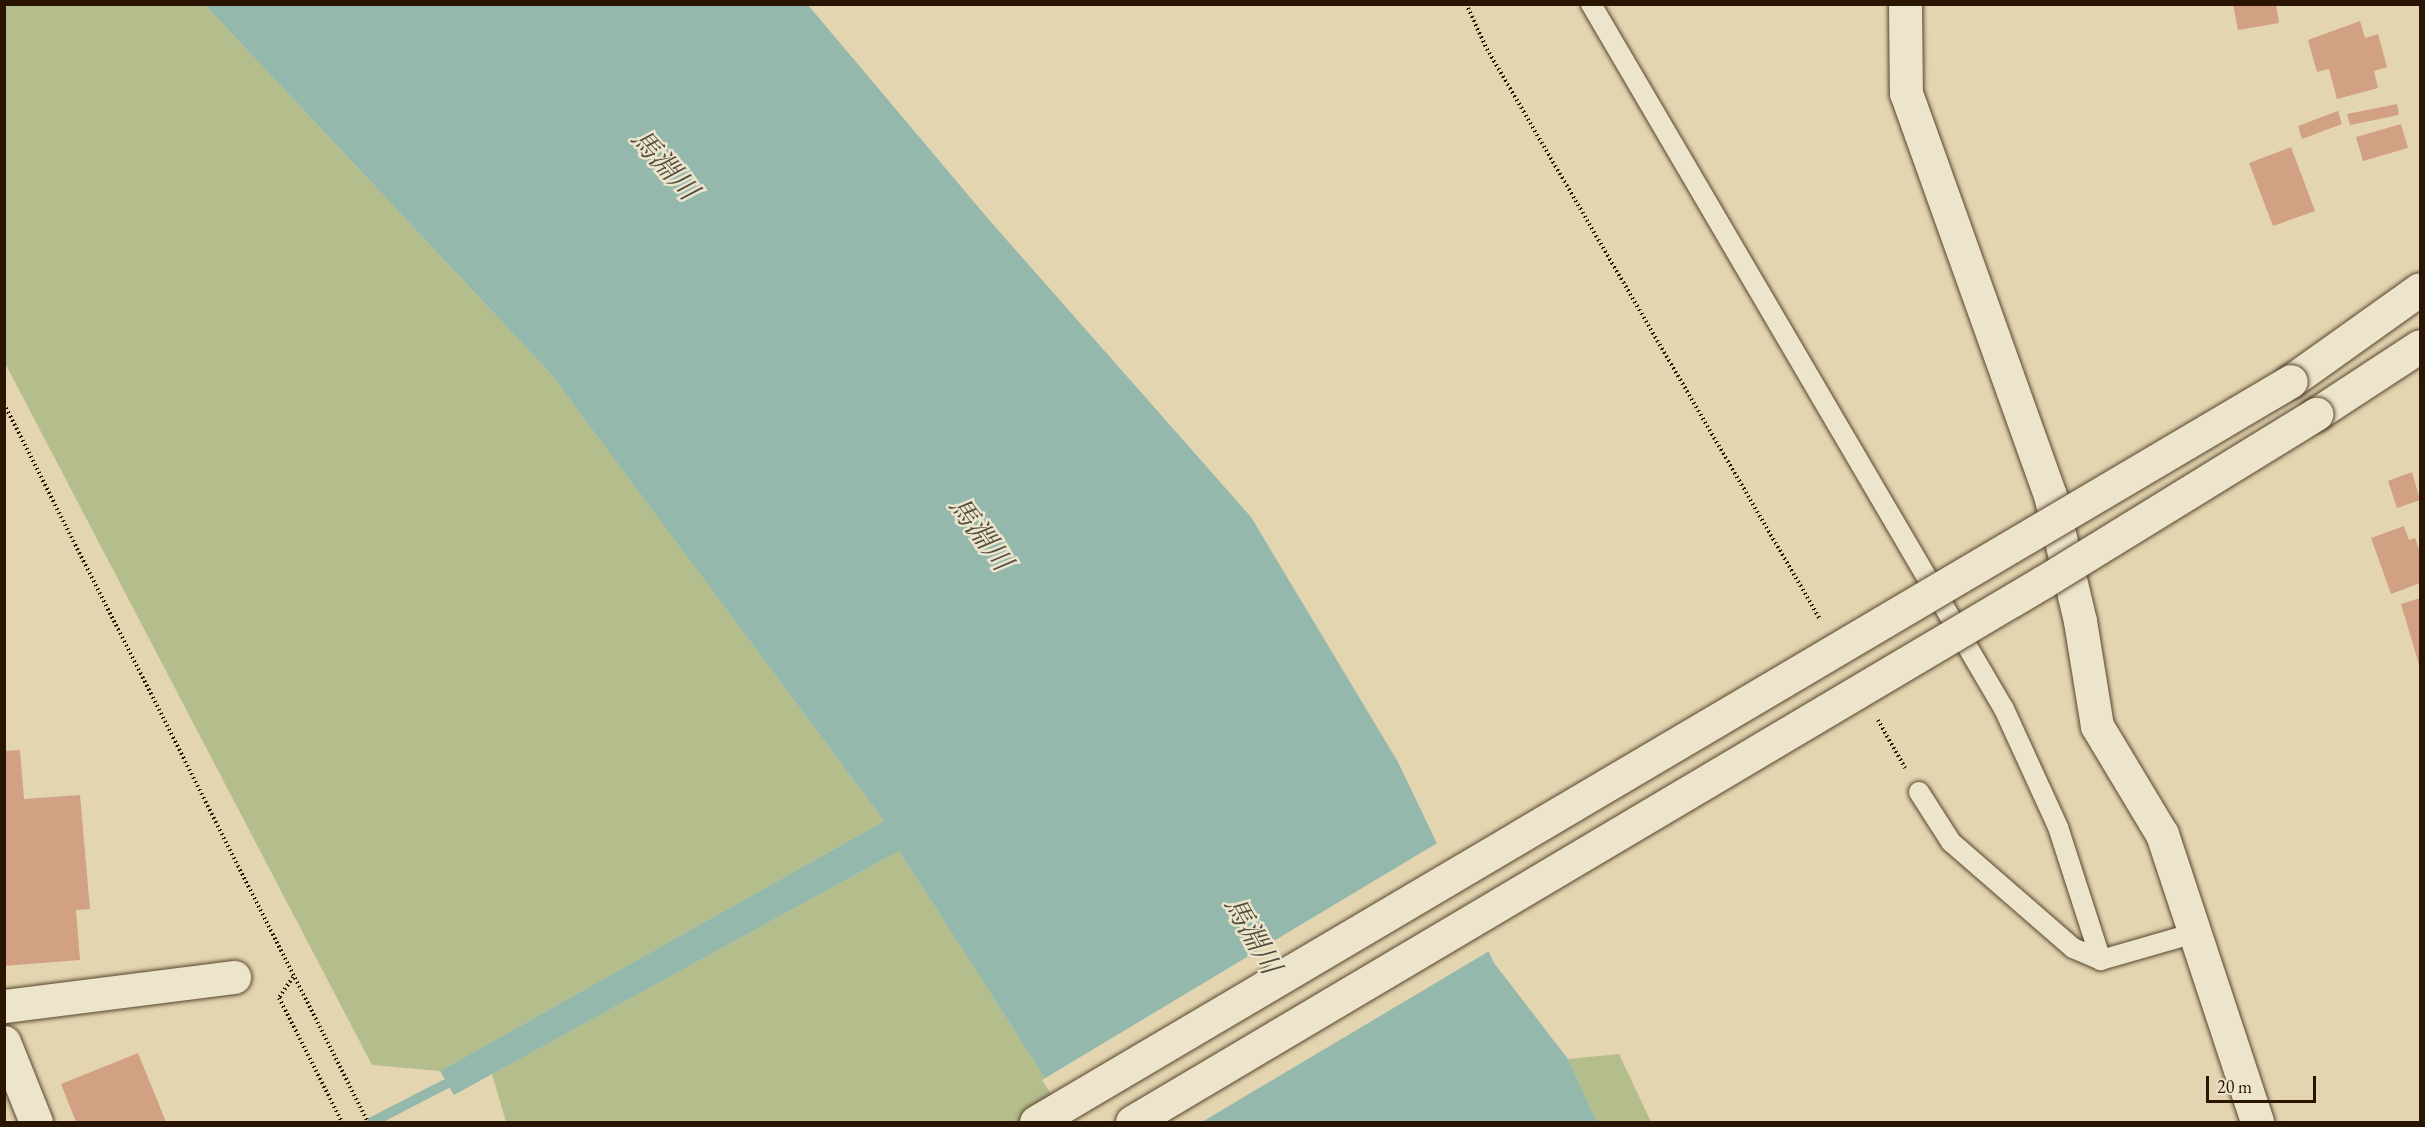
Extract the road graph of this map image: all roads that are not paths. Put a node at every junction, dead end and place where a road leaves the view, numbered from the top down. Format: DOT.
graph roads {
  1 [pos="1591,4"];
  2 [pos="1905,4"];
  3 [pos="2421,289"];
  4 [pos="2421,346"];
  5 [pos="1919,792"];
  6 [pos="2195,933"];
  7 [pos="2101,960"];
  8 [pos="234,977"];
  9 [pos="4,1006"];
  10 [pos="4,1042"];
  11 [pos="36,1122"];
  12 [pos="1036,1122"];
  13 [pos="1132,1122"];
  14 [pos="2257,1122"];
  1 -- 7 [label="lane"];
  2 -- 6 [label="street"];
  3 -- 12 [label="street, bridge"];
  4 -- 13 [label="street, bridge"];
  5 -- 7 [label="lane"];
  6 -- 7 [label="lane"];
  6 -- 14 [label="street"];
  8 -- 9 [label="street"];
  10 -- 11 [label="street"];
}
